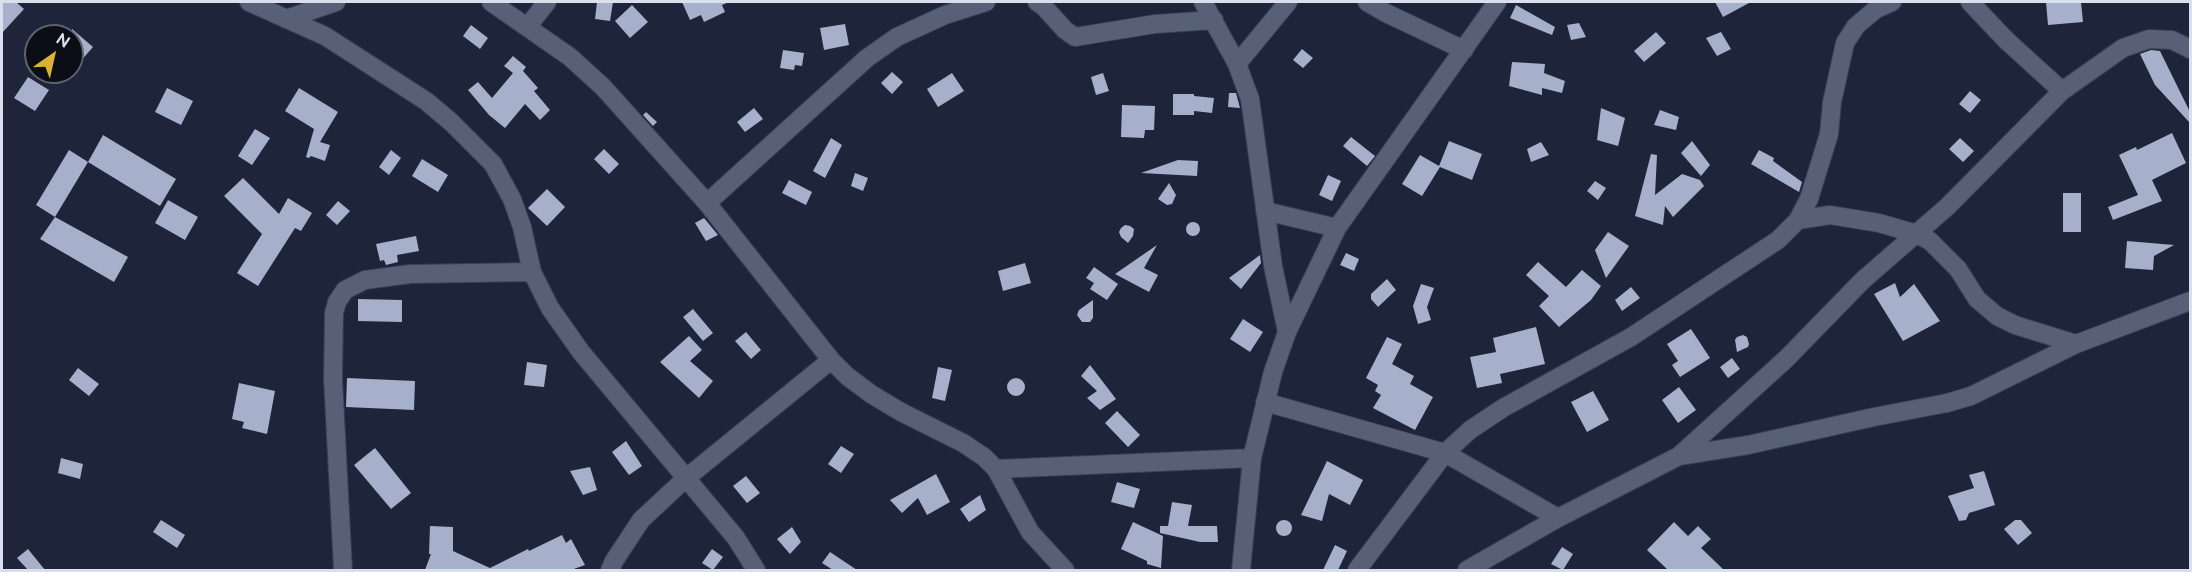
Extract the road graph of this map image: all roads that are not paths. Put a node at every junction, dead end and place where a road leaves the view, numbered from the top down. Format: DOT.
graph roads {
  1 [pos="249,2"];
  2 [pos="336,2"];
  3 [pos="491,2"];
  4 [pos="547,2"];
  5 [pos="986,2"];
  6 [pos="1037,2"];
  7 [pos="1203,2"];
  8 [pos="1288,2"];
  9 [pos="1367,2"];
  10 [pos="1497,2"];
  11 [pos="1893,2"];
  12 [pos="1970,2"];
  13 [pos="286,19"];
  14 [pos="1214,20"];
  15 [pos="528,26"];
  16 [pos="2190,49"];
  17 [pos="1464,50"];
  18 [pos="1237,64"];
  19 [pos="2062,91"];
  20 [pos="707,203"];
  21 [pos="1265,211"];
  22 [pos="1798,220"];
  23 [pos="1337,228"];
  24 [pos="1917,234"];
  25 [pos="532,272"];
  26 [pos="2190,301"];
  27 [pos="1287,332"];
  28 [pos="2076,344"];
  29 [pos="831,360"];
  30 [pos="1265,402"];
  31 [pos="1445,453"];
  32 [pos="1679,456"];
  33 [pos="1252,458"];
  34 [pos="996,469"];
  35 [pos="686,479"];
  36 [pos="1558,518"];
  37 [pos="342,570"];
  38 [pos="610,570"];
  39 [pos="756,570"];
  40 [pos="1065,570"];
  41 [pos="1241,570"];
  42 [pos="1356,570"];
  43 [pos="1467,570"];
  1 -- 13 [label="street"];
  2 -- 13 [label="street"];
  3 -- 15 [label="street"];
  4 -- 15 [label="street"];
  5 -- 20 [label="street"];
  6 -- 14 [label="street"];
  7 -- 14 [label="street"];
  8 -- 18 [label="street"];
  9 -- 17 [label="street"];
  10 -- 17 [label="street"];
  11 -- 22 [label="street"];
  12 -- 19 [label="street"];
  13 -- 25 [label="street"];
  14 -- 18 [label="street"];
  15 -- 20 [label="street"];
  16 -- 19 [label="street"];
  17 -- 23 [label="street"];
  18 -- 21 [label="street"];
  19 -- 24 [label="street"];
  20 -- 29 [label="street"];
  21 -- 23 [label="street"];
  21 -- 27 [label="street"];
  22 -- 24 [label="street"];
  22 -- 31 [label="street"];
  23 -- 27 [label="street"];
  24 -- 28 [label="street"];
  24 -- 32 [label="street"];
  25 -- 35 [label="street"];
  25 -- 37 [label="street"];
  26 -- 28 [label="street"];
  27 -- 30 [label="street"];
  28 -- 32 [label="street"];
  29 -- 34 [label="street"];
  29 -- 35 [label="street"];
  30 -- 31 [label="street"];
  30 -- 33 [label="street"];
  31 -- 36 [label="street"];
  31 -- 42 [label="street"];
  32 -- 36 [label="street"];
  33 -- 34 [label="street"];
  33 -- 41 [label="street"];
  34 -- 40 [label="street"];
  35 -- 38 [label="street"];
  35 -- 39 [label="street"];
  36 -- 43 [label="street"];
}
